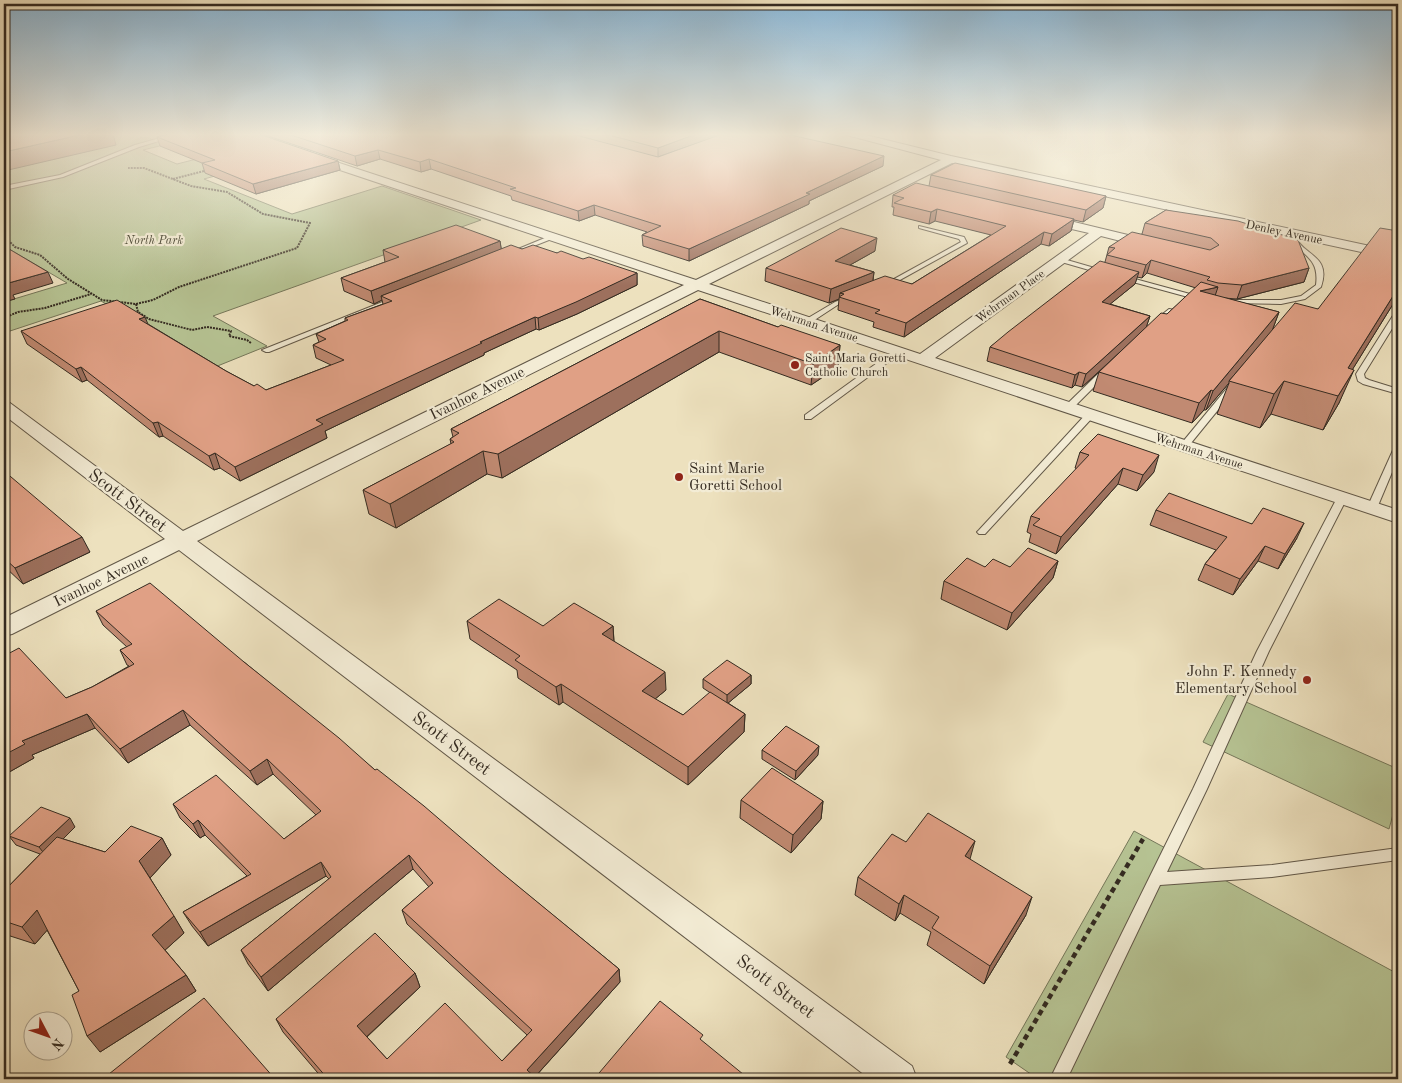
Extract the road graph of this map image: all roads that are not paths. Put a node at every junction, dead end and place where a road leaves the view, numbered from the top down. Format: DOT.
graph roads {
  1 [pos="20,185"];
  2 [pos="392,185"];
  3 [pos="899,185"];
  4 [pos="1067,185"];
  5 [pos="4,188"];
  6 [pos="918,189"];
  7 [pos="1032,216"];
  8 [pos="921,227"];
  9 [pos="1099,232"];
  10 [pos="1293,234"];
  11 [pos="552,237"];
  12 [pos="1162,247"];
  13 [pos="506,255"];
  14 [pos="1398,256"];
  15 [pos="1060,260"];
  16 [pos="697,285"];
  17 [pos="879,288"];
  18 [pos="404,295"];
  19 [pos="854,297"];
  20 [pos="1204,300"];
  21 [pos="1221,302"];
  22 [pos="1171,310"];
  23 [pos="1398,314"];
  24 [pos="807,321"];
  25 [pos="1150,329"];
  26 [pos="266,350"];
  27 [pos="898,352"];
  28 [pos="922,360"];
  29 [pos="1109,368"];
  30 [pos="1238,380"];
  31 [pos="1398,392"];
  32 [pos="4,407"];
  33 [pos="1068,408"];
  34 [pos="1090,415"];
  35 [pos="808,417"];
  36 [pos="1184,446"];
  37 [pos="1398,448"];
  38 [pos="1342,498"];
  39 [pos="1372,508"];
  40 [pos="1398,516"];
  41 [pos="982,532"];
  42 [pos="181,540"];
  43 [pos="4,628"];
  44 [pos="1398,854"];
  45 [pos="1156,879"];
  46 [pos="899,1079"];
  47 [pos="1058,1079"];
  1 -- 5 [label="lane"];
  2 -- 11 [label="street, Wehrman Avenue"];
  3 -- 6 [label="street"];
  3 -- 16 [label="street, Ivanhoe Avenue"];
  4 -- 10 [label="street, Denley Avenue"];
  7 -- 9 [label="street"];
  8 -- 17 [label="lane"];
  9 -- 12 [label="street"];
  9 -- 15 [label="street, Wehrman Place"];
  10 -- 14 [label="street, Denley Avenue"];
  10 -- 21 [label="lane"];
  11 -- 13 [label="lane"];
  11 -- 16 [label="street, Wehrman Avenue"];
  15 -- 20 [label="lane"];
  15 -- 28 [label="street, Wehrman Place"];
  16 -- 24 [label="street, Wehrman Avenue"];
  16 -- 42 [label="street, Ivanhoe Avenue"];
  18 -- 26 [label="lane"];
  19 -- 24 [label="lane"];
  22 -- 25 [label="lane"];
  23 -- 31 [label="lane"];
  24 -- 27 [label="street, Wehrman Avenue"];
  27 -- 28 [label="street, Wehrman Avenue"];
  27 -- 35 [label="lane"];
  28 -- 33 [label="street, Wehrman Avenue"];
  29 -- 33 [label="lane"];
  30 -- 36 [label="lane"];
  32 -- 42 [label="street, Scott Street"];
  33 -- 34 [label="street, Wehrman Avenue"];
  34 -- 36 [label="street, Wehrman Avenue"];
  34 -- 41 [label="lane"];
  36 -- 38 [label="street, Wehrman Avenue"];
  37 -- 39 [label="lane"];
  38 -- 39 [label="street, Wehrman Avenue"];
  38 -- 45 [label="lane"];
  39 -- 40 [label="street, Wehrman Avenue"];
  42 -- 43 [label="street, Ivanhoe Avenue"];
  42 -- 46 [label="street, Scott Street"];
  44 -- 45 [label="lane"];
  45 -- 47 [label="lane"];
}
